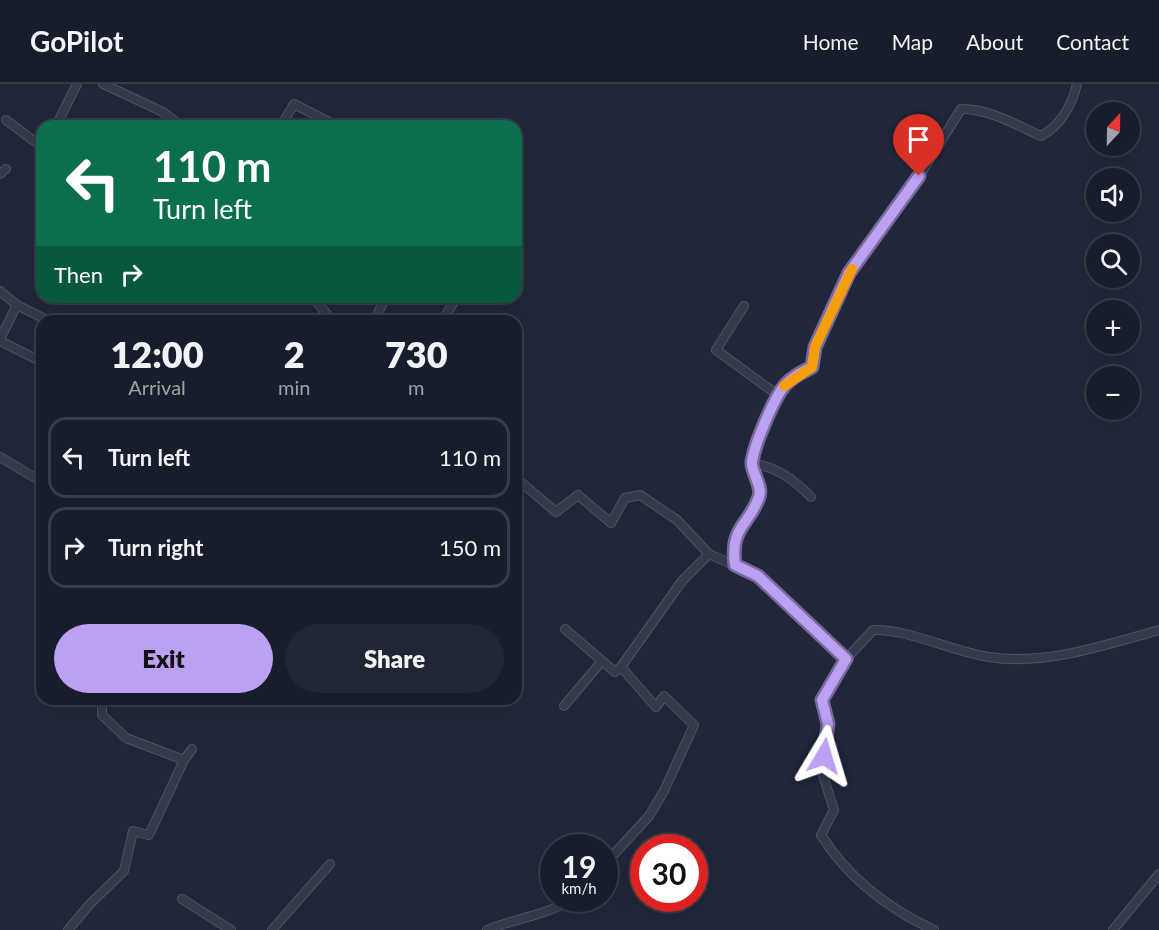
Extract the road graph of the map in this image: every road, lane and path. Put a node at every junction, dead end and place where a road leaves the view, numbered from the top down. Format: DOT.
graph roads {
  1 [pos="77,84"];
  2 [pos="103,84"];
  3 [pos="1077,84"];
  4 [pos="6,120"];
  5 [pos="59,120"];
  6 [pos="173,120"];
  7 [pos="285,120"];
  8 [pos="326,120"];
  9 [pos="36,141"];
  10 [pos="0,291"];
  11 [pos="317,303"];
  12 [pos="17,305"];
  13 [pos="744,306"];
  14 [pos="37,315"];
  15 [pos="328,315"];
  16 [pos="2,327"];
  17 [pos="0,340"];
  18 [pos="36,359"];
  19 [pos="780,396"];
  20 [pos="0,457"];
  21 [pos="752,463"];
  22 [pos="36,478"];
  23 [pos="522,483"];
  24 [pos="811,497"];
  25 [pos="709,554"];
  26 [pos="735,565"];
  27 [pos="565,629"];
  28 [pos="1159,630"];
  29 [pos="846,659"];
  30 [pos="602,661"];
  31 [pos="621,667"];
  32 [pos="102,706"];
  33 [pos="564,706"];
  34 [pos="192,749"];
  35 [pos="184,760"];
  36 [pos="618,850"];
  37 [pos="330,864"];
  38 [pos="1159,874"];
  39 [pos="182,899"];
  40 [pos="546,912"];
  41 [pos="68,930"];
  42 [pos="231,930"];
  43 [pos="272,930"];
  44 [pos="487,930"];
  45 [pos="934,930"];
  46 [pos="1113,930"];
  1 -- 5 [label="street"];
  2 -- 6 [label="street"];
  3 -- 19 [label="street"];
  4 -- 9 [label="street"];
  7 -- 8 [label="street"];
  10 -- 12 [label="street"];
  11 -- 15 [label="street"];
  12 -- 14 [label="street"];
  12 -- 16 [label="street"];
  13 -- 19 [label="street"];
  16 -- 17 [label="street"];
  17 -- 18 [label="street"];
  19 -- 21 [label="street"];
  20 -- 22 [label="street"];
  21 -- 24 [label="street"];
  21 -- 26 [label="street"];
  23 -- 25 [label="street"];
  25 -- 26 [label="street"];
  25 -- 31 [label="street"];
  26 -- 29 [label="street"];
  27 -- 30 [label="street"];
  28 -- 29 [label="street"];
  29 -- 45 [label="street"];
  30 -- 31 [label="street"];
  30 -- 33 [label="street"];
  31 -- 36 [label="street"];
  32 -- 35 [label="street"];
  34 -- 35 [label="street"];
  35 -- 41 [label="street"];
  37 -- 43 [label="street"];
  38 -- 46 [label="street"];
  39 -- 42 [label="street"];
  40 -- 44 [label="street"];
}
